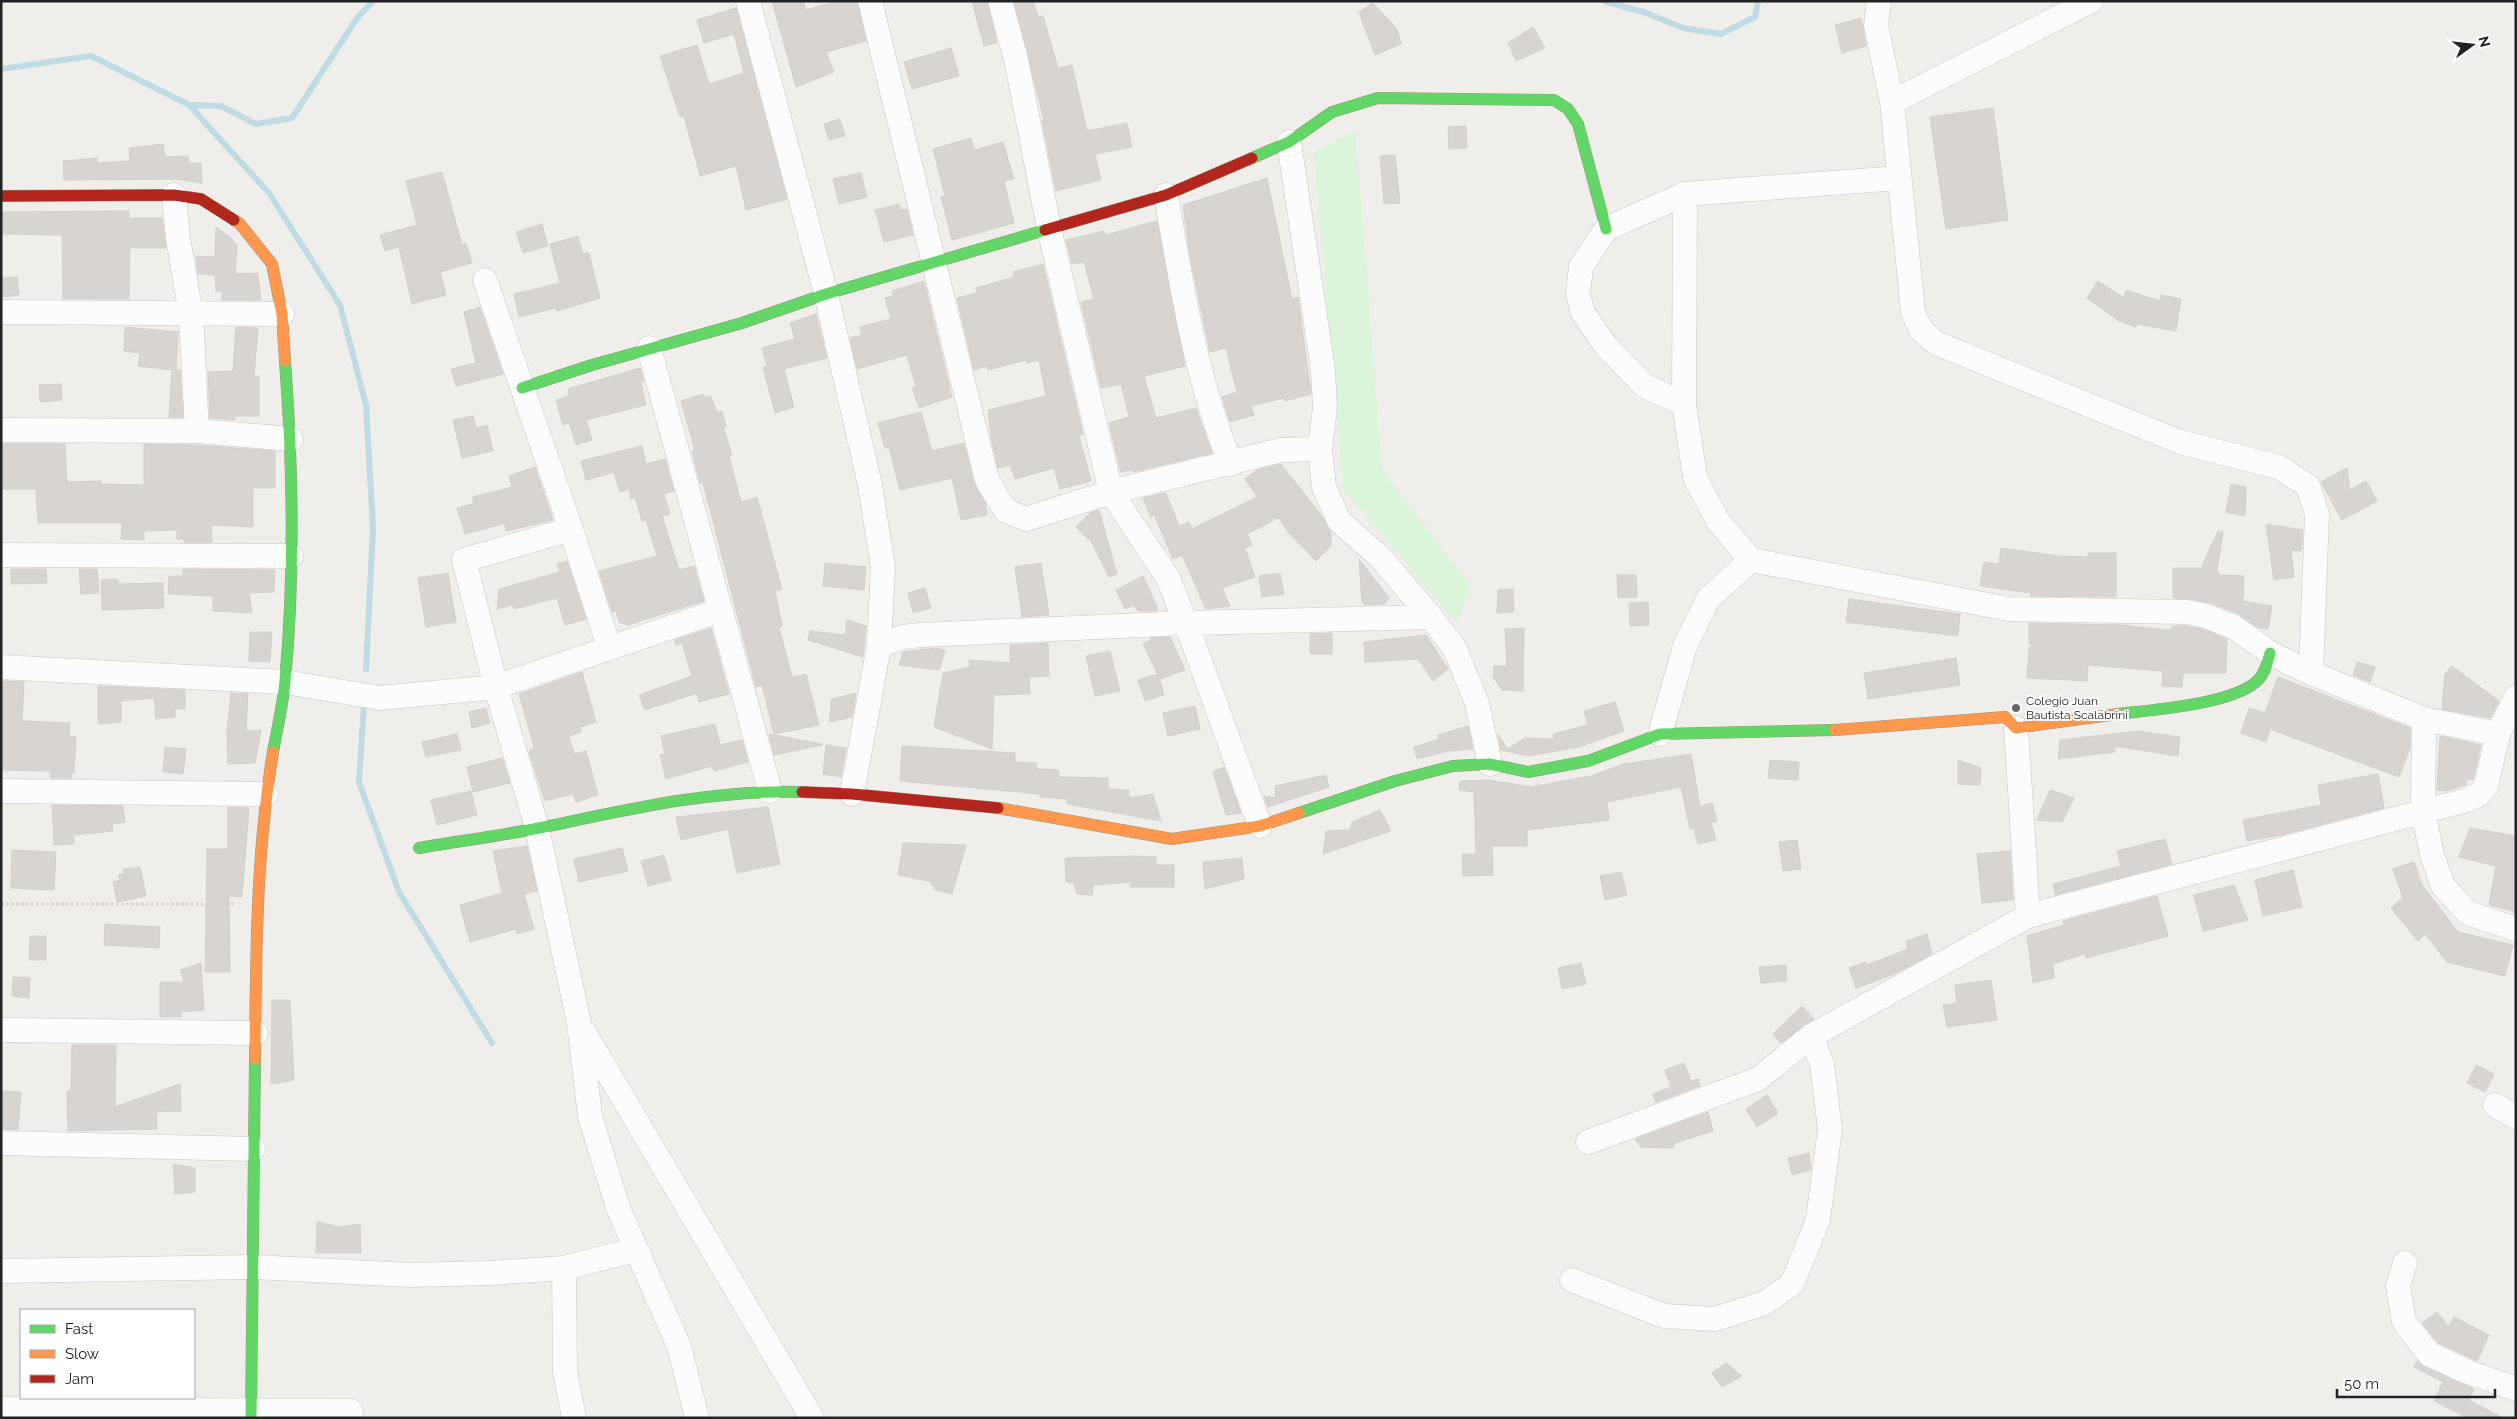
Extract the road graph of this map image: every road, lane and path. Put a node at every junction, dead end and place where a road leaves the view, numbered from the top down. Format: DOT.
graph roads {
  1 [pos="748,1"];
  2 [pos="870,1"];
  3 [pos="1000,1"];
  4 [pos="1879,1"];
  5 [pos="2091,1"];
  6 [pos="1892,102"];
  7 [pos="1289,142"];
  8 [pos="1899,178"];
  9 [pos="1685,194"];
  10 [pos="174,195"];
  11 [pos="1166,195"];
  12 [pos="1,196"];
  13 [pos="1048,228"];
  14 [pos="1606,229"];
  15 [pos="935,262"];
  16 [pos="485,280"];
  17 [pos="826,294"];
  18 [pos="1,312"];
  19 [pos="191,314"];
  20 [pos="282,314"];
  21 [pos="649,348"];
  22 [pos="522,388"];
  23 [pos="1684,404"];
  24 [pos="1,430"];
  25 [pos="197,431"];
  26 [pos="291,439"];
  27 [pos="1320,448"];
  28 [pos="1231,464"];
  29 [pos="1111,492"];
  30 [pos="571,529"];
  31 [pos="1,555"];
  32 [pos="290,556"];
  33 [pos="1751,560"];
  34 [pos="721,610"];
  35 [pos="1431,617"];
  36 [pos="1186,623"];
  37 [pos="879,646"];
  38 [pos="609,648"];
  39 [pos="2270,653"];
  40 [pos="1,667"];
  41 [pos="2311,673"];
  42 [pos="285,682"];
  43 [pos="496,687"];
  44 [pos="2516,697"];
  45 [pos="2424,719"];
  46 [pos="2016,728"];
  47 [pos="1660,734"];
  48 [pos="2498,734"];
  49 [pos="1490,764"];
  50 [pos="1,791"];
  51 [pos="770,791"];
  52 [pos="266,794"];
  53 [pos="852,794"];
  54 [pos="2423,810"];
  55 [pos="1260,826"];
  56 [pos="537,828"];
  57 [pos="419,848"];
  58 [pos="1,904"];
  59 [pos="258,904"];
  60 [pos="2028,916"];
  61 [pos="2516,929"];
  62 [pos="579,1023"];
  63 [pos="1,1030"];
  64 [pos="256,1033"];
  65 [pos="1812,1036"];
  66 [pos="2495,1105"];
  67 [pos="2516,1117"];
  68 [pos="1588,1142"];
  69 [pos="1,1143"];
  70 [pos="254,1149"];
  71 [pos="635,1250"];
  72 [pos="2405,1263"];
  73 [pos="253,1268"];
  74 [pos="564,1268"];
  75 [pos="1,1270"];
  76 [pos="1572,1280"];
  77 [pos="2516,1390"];
  78 [pos="1,1409"];
  79 [pos="351,1411"];
  80 [pos="252,1414"];
  81 [pos="574,1418"];
  82 [pos="697,1418"];
  83 [pos="812,1418"];
  1 -- 17 [label="street"];
  2 -- 15 [label="street"];
  3 -- 13 [label="street"];
  4 -- 6 [label="street"];
  5 -- 6 [label="street"];
  6 -- 8 [label="street"];
  7 -- 11 [label="street"];
  7 -- 14 [label="street"];
  7 -- 27 [label="street"];
  8 -- 9 [label="street"];
  8 -- 41 [label="street"];
  9 -- 14 [label="street"];
  9 -- 23 [label="street"];
  10 -- 12 [label="street"];
  10 -- 19 [label="street"];
  10 -- 20 [label="street"];
  11 -- 13 [label="street"];
  11 -- 28 [label="street"];
  13 -- 15 [label="street"];
  13 -- 29 [label="street"];
  14 -- 23 [label="street"];
  15 -- 17 [label="street"];
  15 -- 29 [label="street"];
  16 -- 22 [label="street"];
  17 -- 21 [label="street"];
  17 -- 37 [label="street"];
  18 -- 19 [label="street"];
  19 -- 20 [label="street"];
  19 -- 25 [label="street"];
  20 -- 26 [label="street"];
  21 -- 22 [label="street"];
  21 -- 34 [label="street"];
  22 -- 30 [label="street"];
  23 -- 33 [label="street"];
  24 -- 25 [label="street"];
  25 -- 26 [label="street"];
  26 -- 32 [label="street"];
  27 -- 28 [label="street"];
  27 -- 35 [label="street"];
  28 -- 29 [label="street"];
  29 -- 36 [label="street"];
  30 -- 38 [label="street"];
  30 -- 43 [label="street"];
  31 -- 32 [label="street"];
  32 -- 42 [label="street"];
  33 -- 39 [label="street"];
  33 -- 47 [label="street"];
  34 -- 38 [label="street"];
  34 -- 51 [label="street"];
  35 -- 36 [label="street"];
  35 -- 49 [label="street"];
  36 -- 37 [label="street"];
  36 -- 55 [label="street"];
  37 -- 53 [label="street"];
  38 -- 43 [label="street"];
  39 -- 41 [label="street"];
  39 -- 46 [label="street"];
  40 -- 42 [label="street"];
  41 -- 45 [label="street"];
  42 -- 43 [label="street"];
  42 -- 52 [label="street"];
  43 -- 56 [label="street"];
  44 -- 48 [label="street"];
  45 -- 48 [label="street"];
  45 -- 54 [label="street"];
  46 -- 47 [label="street"];
  46 -- 60 [label="street"];
  47 -- 49 [label="street"];
  48 -- 54 [label="street"];
  49 -- 55 [label="street"];
  50 -- 52 [label="street"];
  51 -- 53 [label="street"];
  51 -- 56 [label="street"];
  52 -- 59 [label="street"];
  53 -- 55 [label="street"];
  54 -- 60 [label="street"];
  54 -- 61 [label="street"];
  56 -- 57 [label="street"];
  56 -- 62 [label="street"];
  58 -- 59 [label="path"];
  59 -- 64 [label="street"];
  60 -- 65 [label="street"];
  62 -- 71 [label="street"];
  62 -- 83 [label="street"];
  63 -- 64 [label="street"];
  64 -- 70 [label="street"];
  65 -- 68 [label="street"];
  65 -- 76 [label="street"];
  66 -- 67 [label="street"];
  69 -- 70 [label="street"];
  70 -- 73 [label="street"];
  71 -- 74 [label="street"];
  71 -- 82 [label="street"];
  72 -- 77 [label="street"];
  73 -- 74 [label="street"];
  73 -- 75 [label="street"];
  73 -- 80 [label="street"];
  74 -- 81 [label="street"];
  78 -- 80 [label="street"];
  79 -- 80 [label="street"];
}
